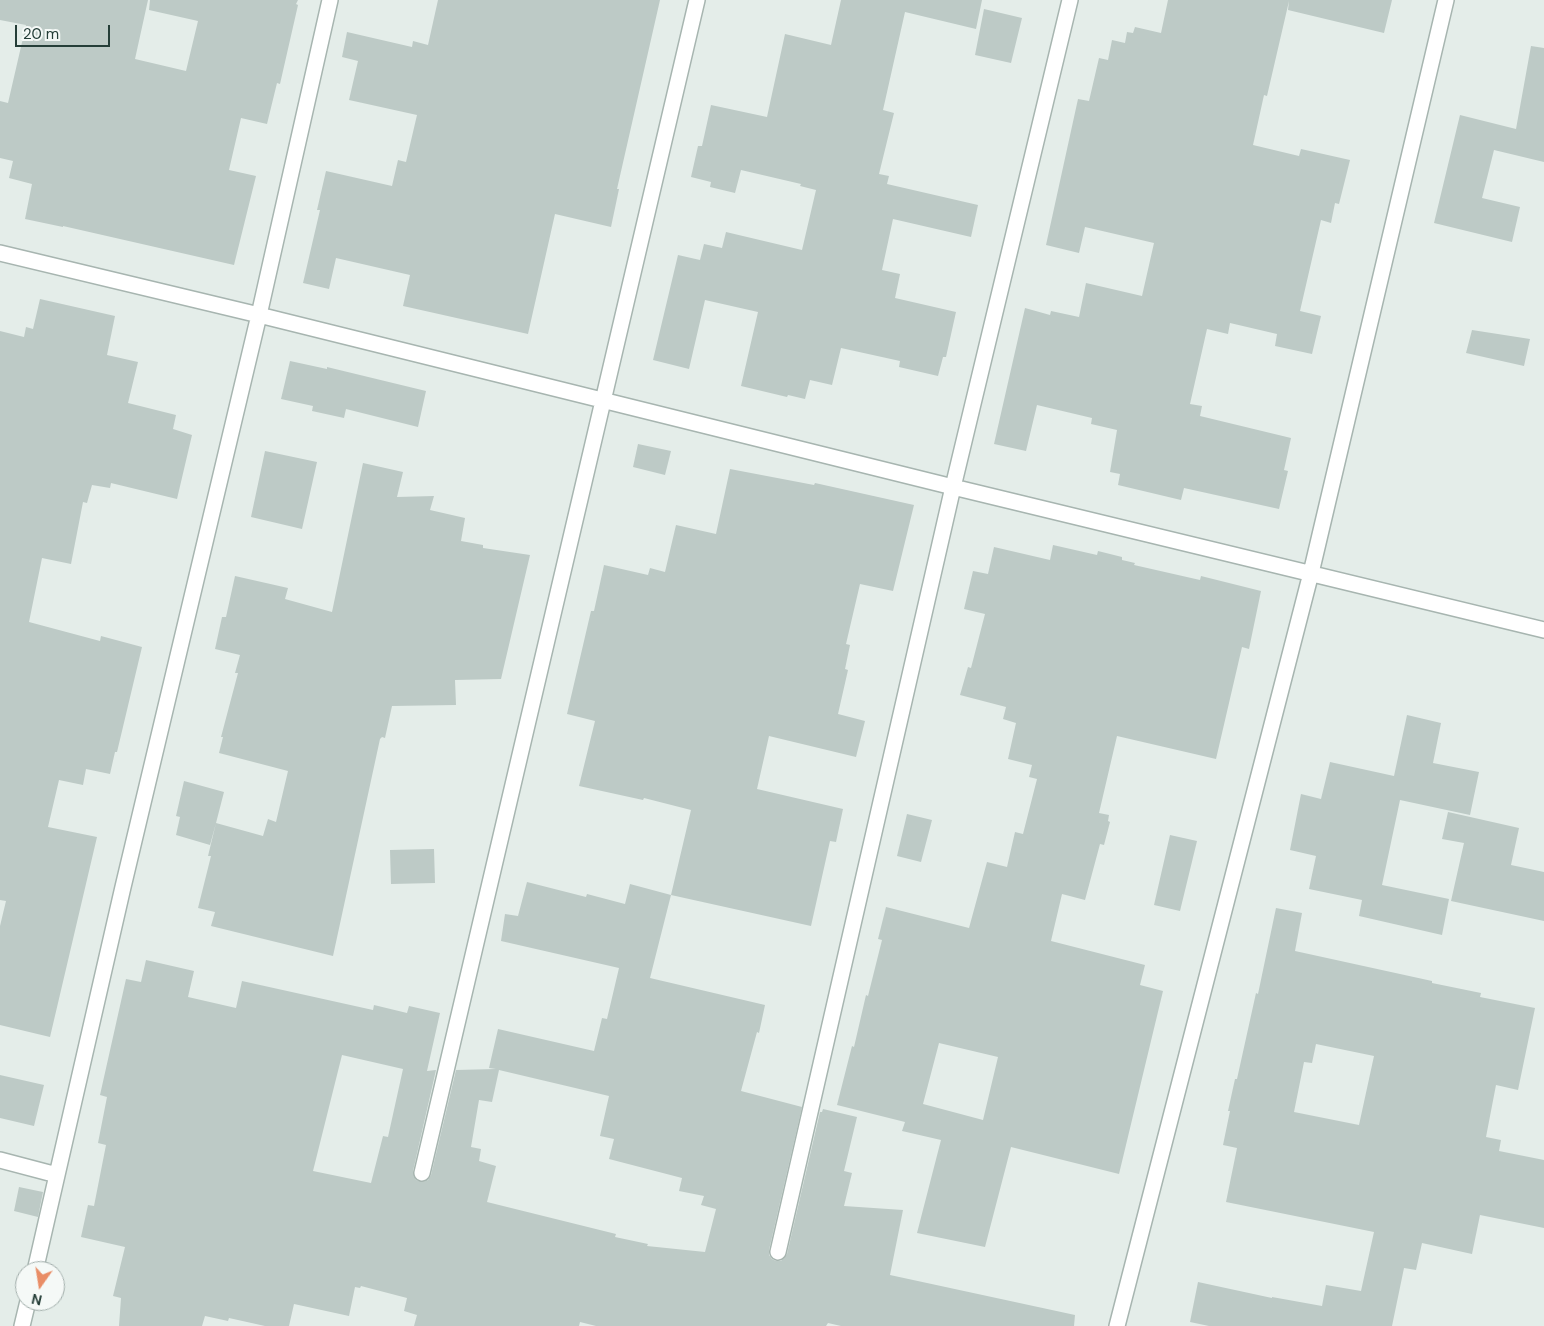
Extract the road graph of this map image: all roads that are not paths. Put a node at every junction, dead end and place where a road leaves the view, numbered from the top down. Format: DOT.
graph roads {
  1 [pos="330,0"];
  2 [pos="697,0"];
  3 [pos="1070,0"];
  4 [pos="1446,0"];
  5 [pos="0,253"];
  6 [pos="259,315"];
  7 [pos="603,401"];
  8 [pos="954,487"];
  9 [pos="1311,573"];
  10 [pos="1544,630"];
  11 [pos="0,1160"];
  12 [pos="422,1173"];
  13 [pos="57,1175"];
  14 [pos="778,1252"];
  15 [pos="37,1261"];
  16 [pos="26,1311"];
  17 [pos="22,1326"];
  18 [pos="1117,1326"];
  1 -- 6 [label="street"];
  2 -- 7 [label="street"];
  3 -- 8 [label="street"];
  4 -- 9 [label="street"];
  5 -- 6 [label="street"];
  6 -- 7 [label="street"];
  6 -- 13 [label="street"];
  7 -- 8 [label="street"];
  7 -- 12 [label="street"];
  8 -- 9 [label="street"];
  8 -- 14 [label="street"];
  9 -- 10 [label="street"];
  9 -- 18 [label="street"];
  11 -- 13 [label="street"];
  13 -- 15 [label="street"];
  16 -- 17 [label="street"];
}
